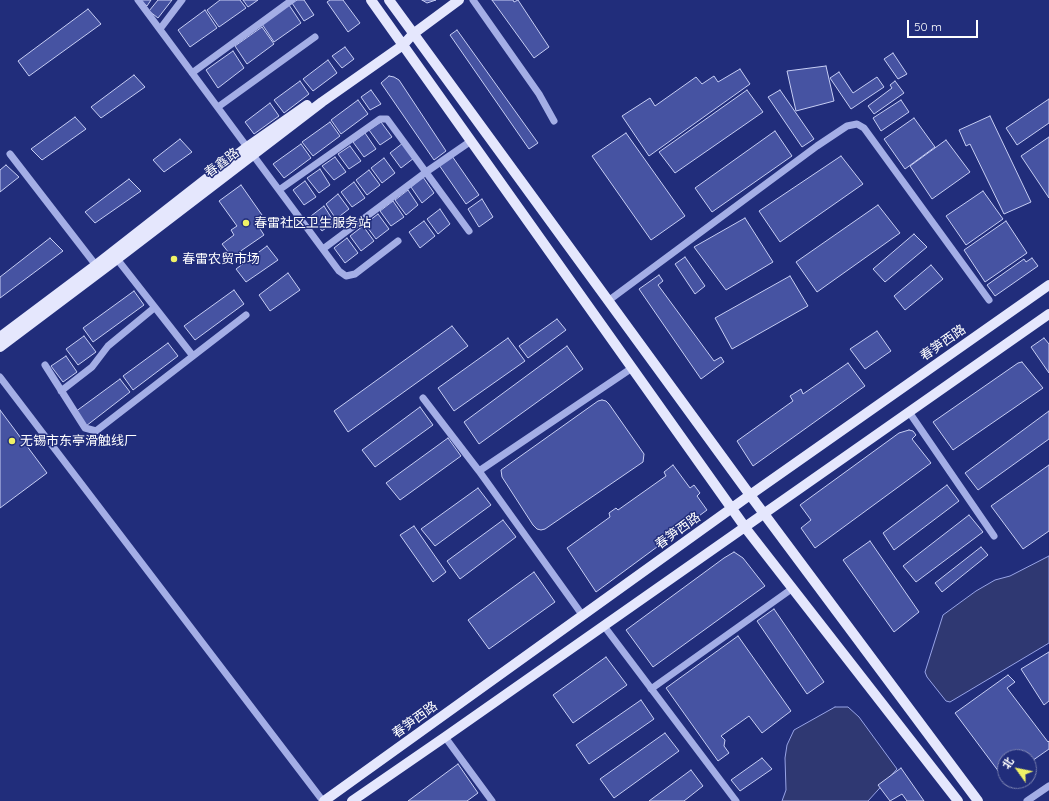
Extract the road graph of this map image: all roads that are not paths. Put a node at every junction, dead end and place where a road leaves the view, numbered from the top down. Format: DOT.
graph roads {
  1 [pos="138,0"];
  2 [pos="182,0"];
  3 [pos="292,0"];
  4 [pos="371,0"];
  5 [pos="389,0"];
  6 [pos="459,0"];
  7 [pos="473,0"];
  8 [pos="160,29"];
  9 [pos="413,34"];
  10 [pos="315,37"];
  11 [pos="402,44"];
  12 [pos="192,73"];
  13 [pos="218,107"];
  14 [pos="554,121"];
  15 [pos="471,141"];
  16 [pos="250,151"];
  17 [pos="10,154"];
  18 [pos="426,172"];
  19 [pos="279,190"];
  20 [pos="469,232"];
  21 [pos="398,242"];
  22 [pos="323,249"];
  23 [pos="117,260"];
  24 [pos="98,268"];
  25 [pos="1049,284"];
  26 [pos="989,300"];
  27 [pos="608,301"];
  28 [pos="154,308"];
  29 [pos="246,314"];
  30 [pos="1049,314"];
  31 [pos="0,337"];
  32 [pos="0,347"];
  33 [pos="193,356"];
  34 [pos="45,365"];
  35 [pos="632,368"];
  36 [pos="0,377"];
  37 [pos="61,391"];
  38 [pos="423,398"];
  39 [pos="909,412"];
  40 [pos="479,471"];
  41 [pos="750,495"];
  42 [pos="732,508"];
  43 [pos="764,514"];
  44 [pos="746,527"];
  45 [pos="994,536"];
  46 [pos="793,588"];
  47 [pos="583,616"];
  48 [pos="604,626"];
  49 [pos="651,689"];
  50 [pos="445,737"];
  51 [pos="1049,786"];
  52 [pos="324,801"];
  53 [pos="352,801"];
  54 [pos="492,801"];
  55 [pos="736,801"];
  56 [pos="958,801"];
  57 [pos="978,801"];
  58 [pos="1027,801"];
  1 -- 8 [label="street"];
  2 -- 8 [label="street"];
  3 -- 12 [label="street"];
  4 -- 11 [label="main road"];
  5 -- 9 [label="main road"];
  6 -- 9 [label="main road, 春鑫路"];
  7 -- 14 [label="street"];
  8 -- 12 [label="street"];
  9 -- 11 [label="main road, 春鑫路"];
  9 -- 27 [label="main road"];
  10 -- 13 [label="street"];
  11 -- 15 [label="main road"];
  11 -- 16 [label="main road, 春鑫路"];
  12 -- 13 [label="street"];
  13 -- 16 [label="street"];
  15 -- 18 [label="street"];
  15 -- 35 [label="main road"];
  16 -- 19 [label="street"];
  16 -- 23 [label="main road, 春鑫路"];
  16 -- 24 [label="main road, 春鑫路"];
  17 -- 24 [label="street"];
  18 -- 19 [label="street"];
  18 -- 20 [label="street"];
  18 -- 22 [label="street"];
  19 -- 22 [label="street"];
  21 -- 22 [label="street"];
  23 -- 24 [label="main road, 春鑫路"];
  23 -- 28 [label="street"];
  24 -- 31 [label="main road, 春鑫路"];
  24 -- 32 [label="main road, 春鑫路"];
  25 -- 41 [label="main road, 春笋西路"];
  26 -- 27 [label="street"];
  27 -- 41 [label="main road"];
  28 -- 33 [label="street"];
  28 -- 37 [label="street"];
  29 -- 33 [label="street"];
  30 -- 39 [label="main road"];
  33 -- 37 [label="street"];
  34 -- 37 [label="street"];
  35 -- 40 [label="street"];
  35 -- 42 [label="main road"];
  36 -- 52 [label="street"];
  38 -- 40 [label="street"];
  39 -- 43 [label="main road"];
  39 -- 45 [label="street"];
  40 -- 47 [label="street"];
  41 -- 42 [label="main road, 春笋西路"];
  41 -- 43 [label="main road"];
  42 -- 44 [label="main road"];
  42 -- 47 [label="main road, 春笋西路"];
  43 -- 44 [label="main road"];
  43 -- 57 [label="main road"];
  44 -- 46 [label="main road"];
  44 -- 48 [label="main road"];
  46 -- 49 [label="street"];
  46 -- 56 [label="main road"];
  47 -- 52 [label="main road, 春笋西路"];
  48 -- 49 [label="street"];
  48 -- 50 [label="main road"];
  49 -- 55 [label="street"];
  50 -- 53 [label="main road"];
  50 -- 54 [label="street"];
  51 -- 58 [label="street"];
}
